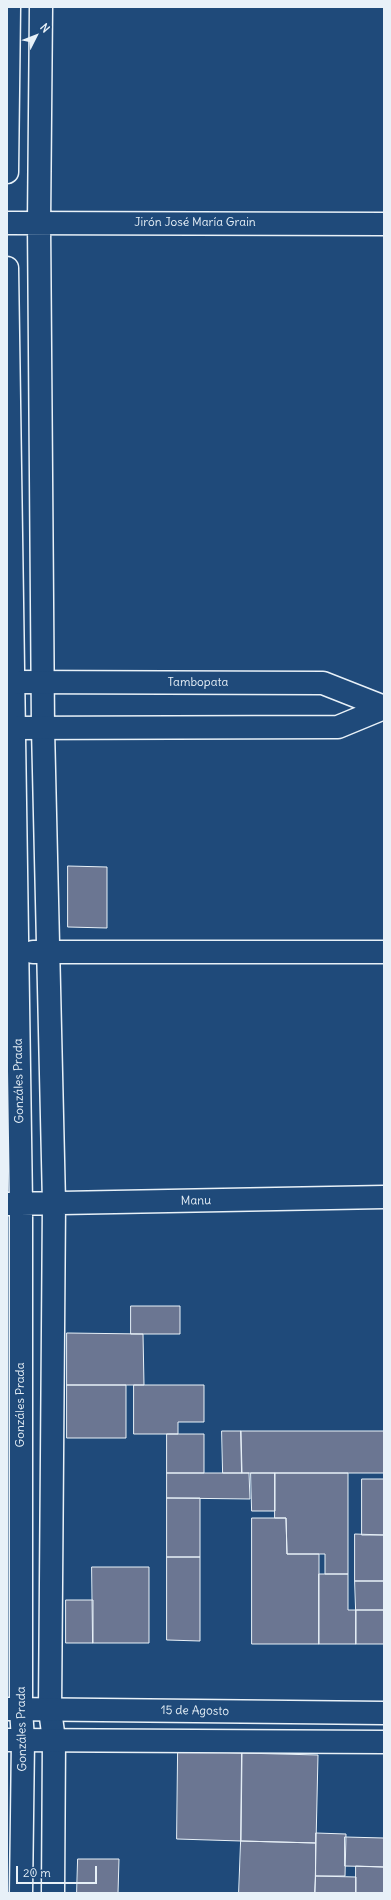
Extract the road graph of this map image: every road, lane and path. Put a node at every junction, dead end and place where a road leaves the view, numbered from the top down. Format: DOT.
graph roads {
  1 [pos="9,7"];
  2 [pos="41,7"];
  3 [pos="7,172"];
  4 [pos="7,223"];
  5 [pos="39,223"];
  6 [pos="384,224"];
  7 [pos="7,268"];
  8 [pos="10,682"];
  9 [pos="43,682"];
  10 [pos="384,708"];
  11 [pos="10,728"];
  12 [pos="43,728"];
  13 [pos="17,951"];
  14 [pos="48,952"];
  15 [pos="384,952"];
  16 [pos="384,1197"];
  17 [pos="54,1203"];
  18 [pos="14,1204"];
  19 [pos="14,1709"];
  20 [pos="50,1710"];
  21 [pos="384,1713"];
  22 [pos="15,1740"];
  23 [pos="54,1740"];
  24 [pos="384,1742"];
  25 [pos="21,1893"];
  26 [pos="53,1893"];
  1 -- 3 [label="street"];
  2 -- 5 [label="street"];
  4 -- 5 [label="street, Jirón José María Grain"];
  5 -- 6 [label="street, Jirón José María Grain"];
  5 -- 9 [label="street"];
  7 -- 8 [label="street, Gonzáles Prada"];
  8 -- 9 [label="street, Tambopata"];
  8 -- 11 [label="street, Gonzáles Prada"];
  9 -- 10 [label="street, Tambopata"];
  9 -- 12 [label="street"];
  10 -- 12 [label="street, Tambopata"];
  11 -- 12 [label="street, Tambopata"];
  11 -- 13 [label="street, Gonzáles Prada"];
  12 -- 14 [label="street"];
  13 -- 14 [label="street"];
  13 -- 18 [label="street, Gonzáles Prada"];
  14 -- 15 [label="street"];
  14 -- 17 [label="street"];
  16 -- 17 [label="street, Manu"];
  17 -- 18 [label="street, Manu"];
  17 -- 20 [label="street"];
  18 -- 19 [label="street, Gonzáles Prada"];
  19 -- 20 [label="street, 15 de Agosto"];
  19 -- 22 [label="street, Gonzáles Prada"];
  20 -- 21 [label="street, 15 de Agosto"];
  20 -- 23 [label="street"];
  22 -- 23 [label="street"];
  22 -- 25 [label="street, Gonzáles Prada"];
  23 -- 24 [label="street"];
  23 -- 26 [label="street"];
}
